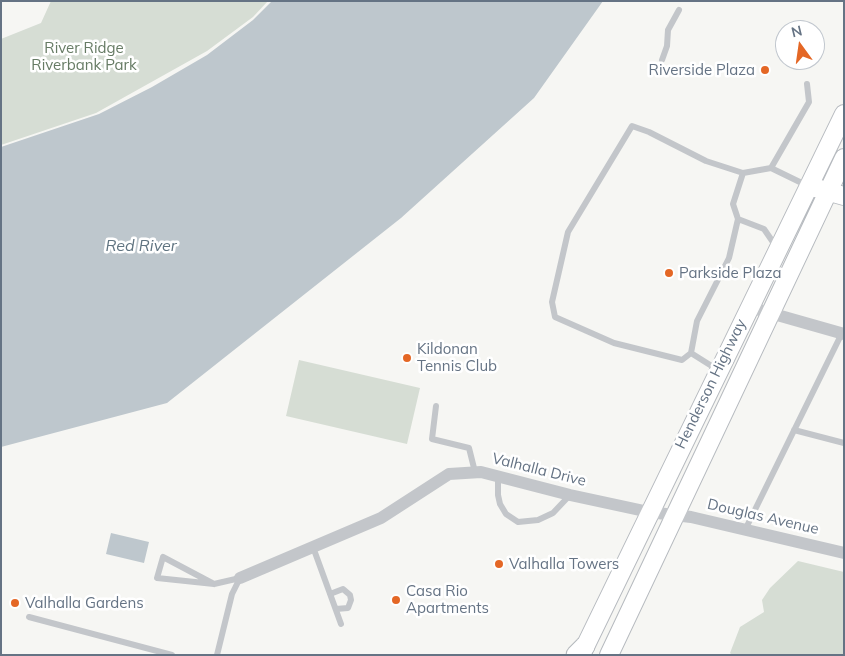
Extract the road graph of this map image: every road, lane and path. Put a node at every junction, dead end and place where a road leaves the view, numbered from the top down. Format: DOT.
graph roads {
  1 [pos="679,10"];
  2 [pos="662,60"];
  3 [pos="807,84"];
  4 [pos="844,114"];
  5 [pos="844,158"];
  6 [pos="771,168"];
  7 [pos="743,172"];
  8 [pos="808,186"];
  9 [pos="836,194"];
  10 [pos="738,218"];
  11 [pos="777,249"];
  12 [pos="749,307"];
  13 [pos="769,313"];
  14 [pos="843,334"];
  15 [pos="691,353"];
  16 [pos="718,370"];
  17 [pos="436,406"];
  18 [pos="794,430"];
  19 [pos="844,443"];
  20 [pos="475,472"];
  21 [pos="498,476"];
  22 [pos="570,495"];
  23 [pos="649,512"];
  24 [pos="675,515"];
  25 [pos="745,530"];
  26 [pos="313,547"];
  27 [pos="844,553"];
  28 [pos="240,578"];
  29 [pos="214,584"];
  30 [pos="330,594"];
  31 [pos="336,609"];
  32 [pos="28,617"];
  33 [pos="341,624"];
  34 [pos="580,652"];
  35 [pos="172,655"];
  36 [pos="217,655"];
  37 [pos="609,655"];
  1 -- 2 [label="lane"];
  3 -- 6 [label="lane"];
  4 -- 8 [label="main road, Henderson Highway"];
  5 -- 9 [label="main road, Henderson Highway"];
  6 -- 7 [label="lane"];
  6 -- 8 [label="lane"];
  7 -- 10 [label="lane"];
  7 -- 15 [label="lane"];
  8 -- 9 [label="main road"];
  8 -- 11 [label="main road, Henderson Highway"];
  9 -- 13 [label="main road, Henderson Highway"];
  10 -- 11 [label="lane"];
  10 -- 15 [label="lane"];
  11 -- 12 [label="main road, Henderson Highway"];
  12 -- 13 [label="street"];
  12 -- 16 [label="main road, Henderson Highway"];
  13 -- 14 [label="street"];
  13 -- 24 [label="main road, Henderson Highway"];
  14 -- 18 [label="lane"];
  15 -- 16 [label="lane"];
  16 -- 23 [label="main road, Henderson Highway"];
  17 -- 20 [label="lane"];
  18 -- 19 [label="lane"];
  18 -- 25 [label="lane"];
  20 -- 21 [label="street, Valhalla Drive"];
  20 -- 26 [label="street, Valhalla Drive"];
  21 -- 22 [label="street, Valhalla Drive"];
  21 -- 22 [label="lane"];
  22 -- 23 [label="street, Valhalla Drive"];
  23 -- 24 [label="street, Valhalla Drive"];
  23 -- 34 [label="main road, Henderson Highway"];
  24 -- 25 [label="street, Douglas Avenue"];
  24 -- 37 [label="main road, Henderson Highway"];
  25 -- 27 [label="street, Douglas Avenue"];
  26 -- 28 [label="street, Valhalla Drive"];
  26 -- 30 [label="lane"];
  28 -- 29 [label="lane"];
  28 -- 36 [label="lane"];
  29 -- 29 [label="lane"];
  30 -- 31 [label="lane"];
  30 -- 31 [label="lane"];
  31 -- 33 [label="lane"];
  32 -- 35 [label="lane"];
}
